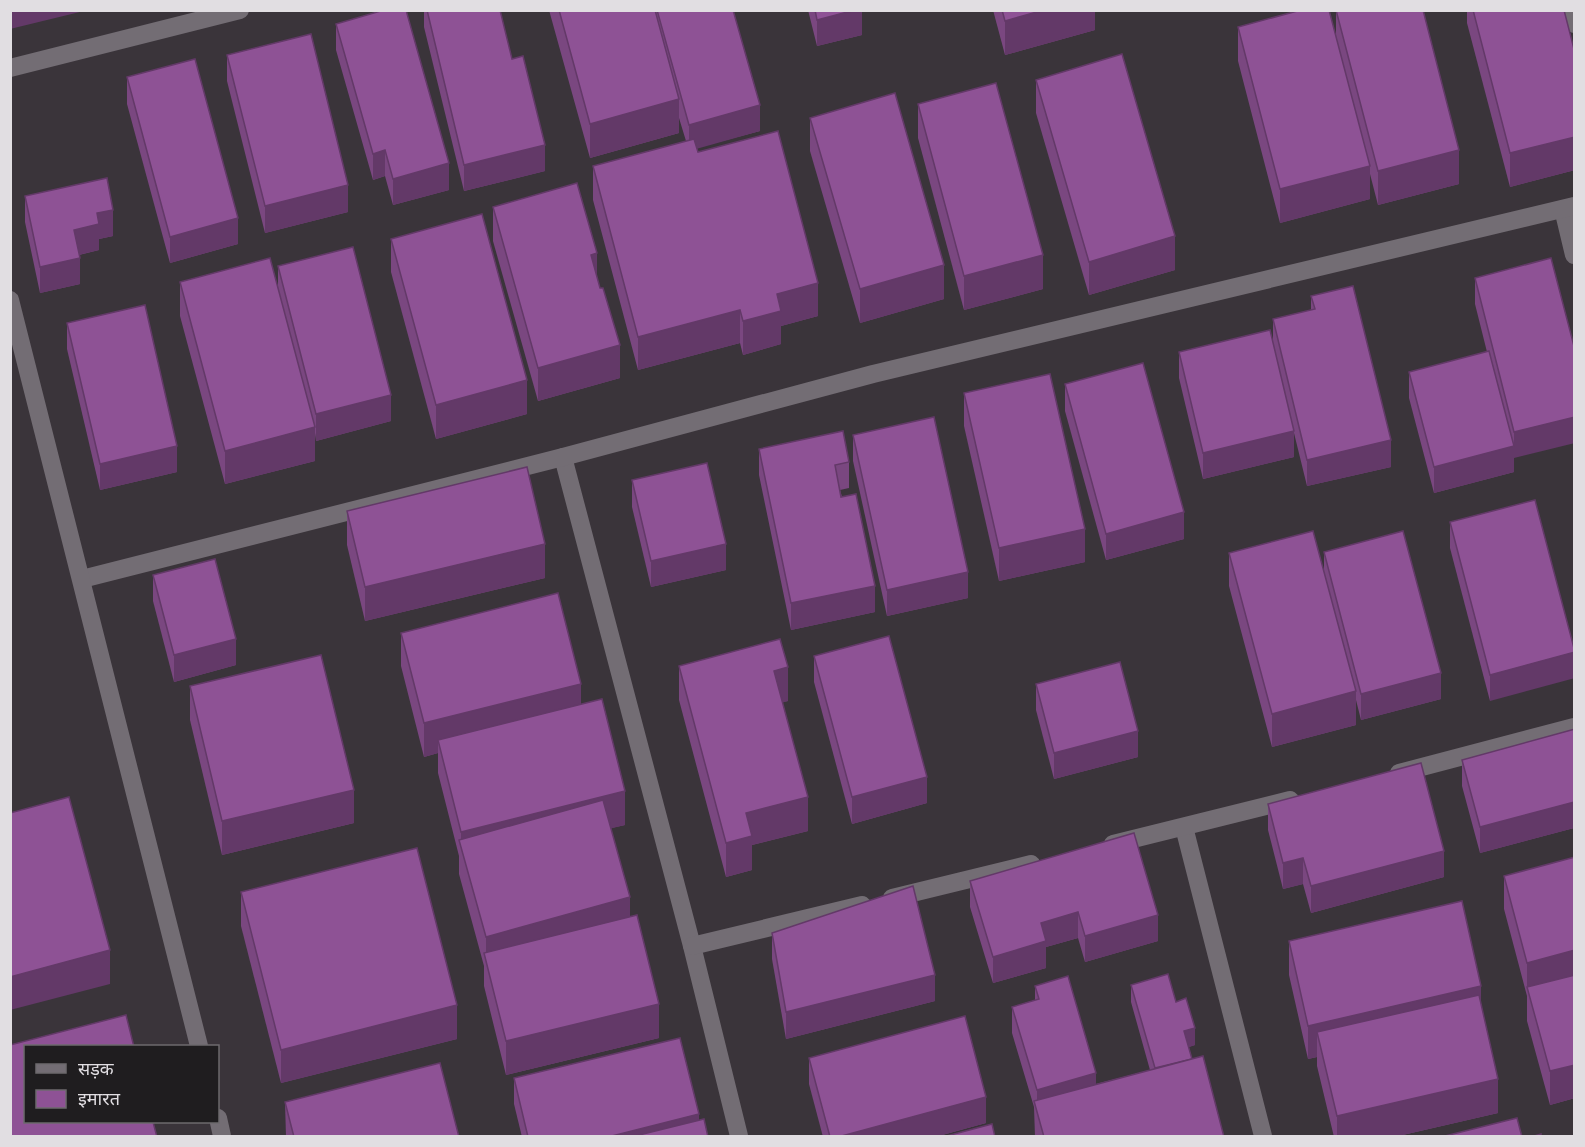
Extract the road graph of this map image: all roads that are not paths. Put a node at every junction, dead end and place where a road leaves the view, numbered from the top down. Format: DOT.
graph roads {
  1 [pos="240,10"];
  2 [pos="1571,10"];
  3 [pos="1575,24"];
  4 [pos="10,68"];
  5 [pos="1569,207"];
  6 [pos="1575,255"];
  7 [pos="10,300"];
  8 [pos="563,457"];
  9 [pos="82,579"];
  10 [pos="1575,728"];
  11 [pos="1379,777"];
  12 [pos="1311,795"];
  13 [pos="1184,827"];
  14 [pos="1093,849"];
  15 [pos="1047,860"];
  16 [pos="692,946"];
  17 [pos="199,1045"];
  18 [pos="739,1137"];
  19 [pos="1263,1137"];
  1 -- 4 [label="street"];
  2 -- 3 [label="street"];
  5 -- 6 [label="street"];
  5 -- 8 [label="street"];
  7 -- 9 [label="street"];
  8 -- 9 [label="street"];
  8 -- 16 [label="street"];
  9 -- 17 [label="street"];
  10 -- 11 [label="street"];
  12 -- 13 [label="street"];
  13 -- 14 [label="street"];
  13 -- 19 [label="street"];
  15 -- 16 [label="street"];
  16 -- 18 [label="street"];
}
